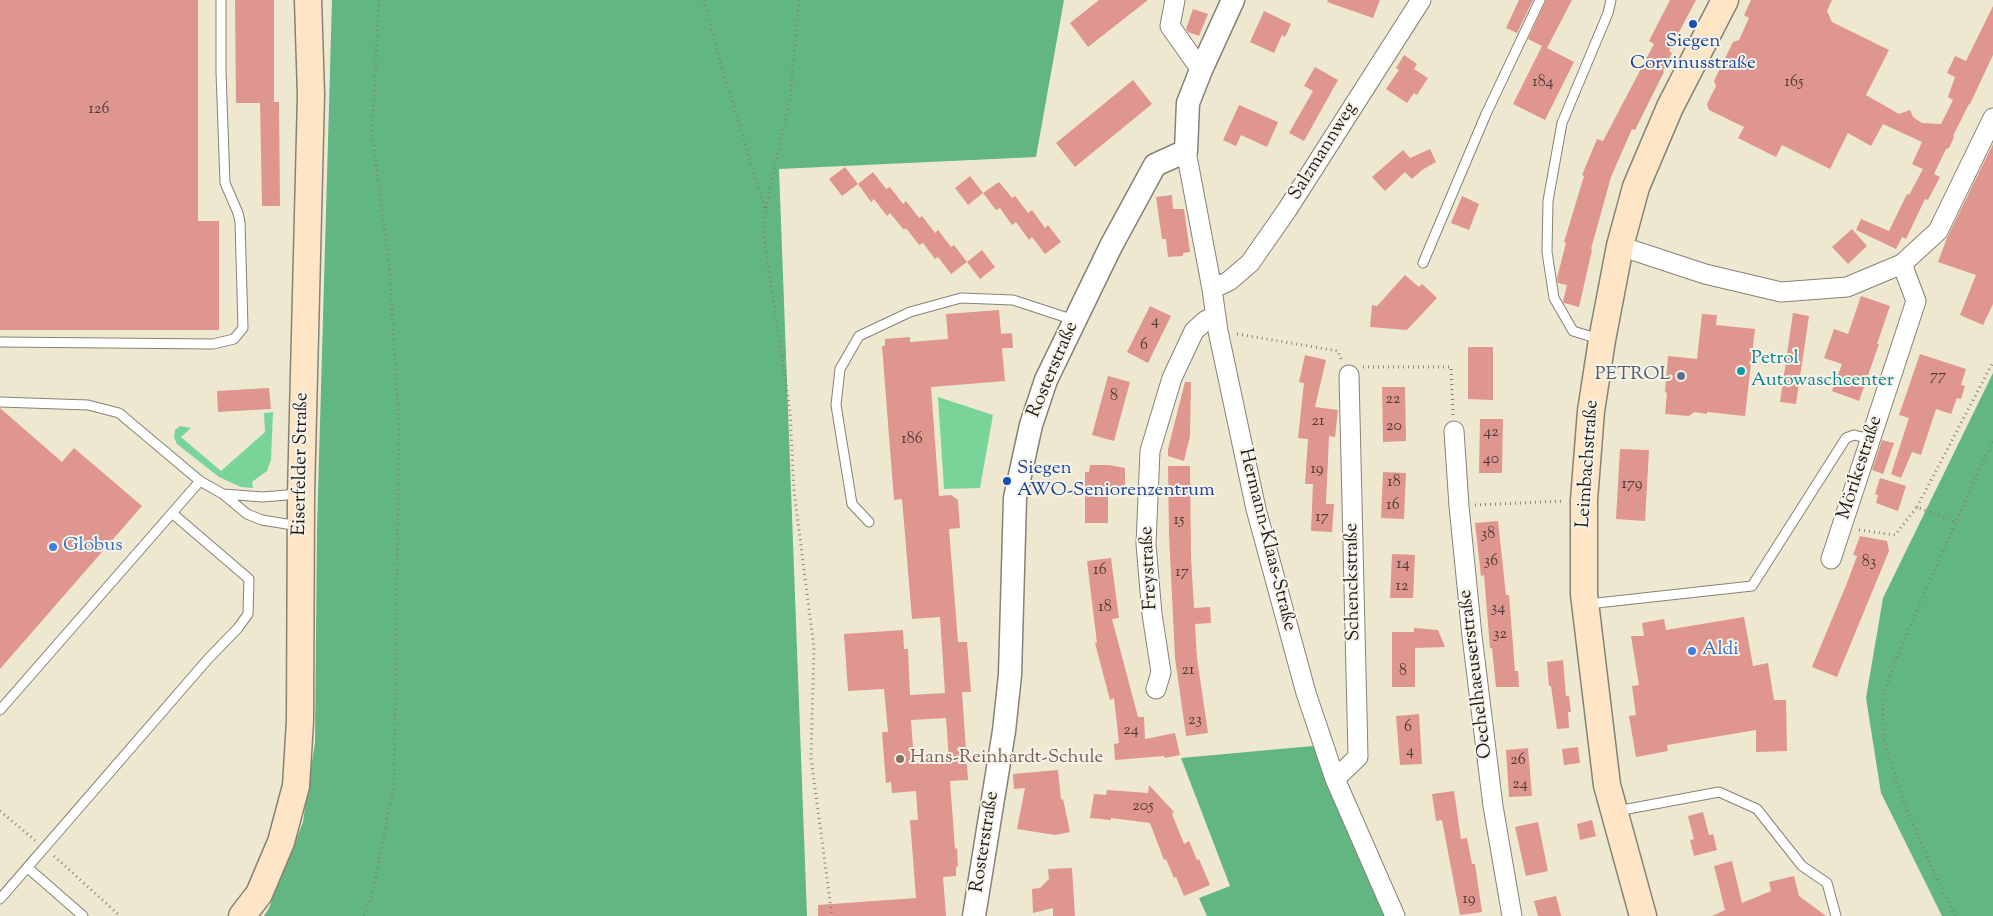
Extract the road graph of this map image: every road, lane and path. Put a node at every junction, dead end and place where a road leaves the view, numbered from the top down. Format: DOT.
graph roads {
  1 [pos="222,0"];
  2 [pos="308,0"];
  3 [pos="379,0"];
  4 [pos="704,0"];
  5 [pos="799,0"];
  6 [pos="1175,0"];
  7 [pos="1233,0"];
  8 [pos="1421,0"];
  9 [pos="1540,0"];
  10 [pos="1611,0"];
  11 [pos="1725,0"];
  12 [pos="1200,70"];
  13 [pos="1993,118"];
  14 [pos="1186,151"];
  15 [pos="766,208"];
  16 [pos="1620,246"];
  17 [pos="1423,263"];
  18 [pos="1902,264"];
  19 [pos="1212,289"];
  20 [pos="1075,321"];
  21 [pos="1217,324"];
  22 [pos="1602,340"];
  23 [pos="0,342"];
  24 [pos="1993,362"];
  25 [pos="1349,375"];
  26 [pos="0,402"];
  27 [pos="1454,431"];
  28 [pos="1870,439"];
  29 [pos="1993,440"];
  30 [pos="200,481"];
  31 [pos="223,494"];
  32 [pos="301,494"];
  33 [pos="1584,500"];
  34 [pos="1459,506"];
  35 [pos="1917,507"];
  36 [pos="172,513"];
  37 [pos="869,522"];
  38 [pos="1956,523"];
  39 [pos="301,526"];
  40 [pos="1841,528"];
  41 [pos="1831,559"];
  42 [pos="1585,605"];
  43 [pos="1156,689"];
  44 [pos="0,710"];
  45 [pos="1335,779"];
  46 [pos="0,811"];
  47 [pos="1614,811"];
  48 [pos="45,847"];
  49 [pos="28,868"];
  50 [pos="0,899"];
  51 [pos="84,916"];
  52 [pos="120,916"];
  53 [pos="242,916"];
  54 [pos="364,916"];
  55 [pos="832,916"];
  56 [pos="974,916"];
  57 [pos="1395,916"];
  58 [pos="1512,916"];
  59 [pos="1643,916"];
  60 [pos="1836,916"];
  61 [pos="1955,916"];
  1 -- 23 [label="lane"];
  2 -- 32 [label="main road, Eiserfelder Straße"];
  3 -- 54 [label="path"];
  4 -- 15 [label="path"];
  5 -- 15 [label="path"];
  6 -- 12 [label="street"];
  7 -- 12 [label="street"];
  8 -- 19 [label="street, Salzmannweg"];
  9 -- 17 [label="lane"];
  10 -- 22 [label="lane"];
  11 -- 16 [label="main road, Leimbachstraße"];
  12 -- 14 [label="street"];
  13 -- 18 [label="street"];
  14 -- 19 [label="street, Hermann-Klaas-Straße"];
  14 -- 20 [label="street, Rosterstraße"];
  15 -- 55 [label="path"];
  16 -- 18 [label="street"];
  16 -- 22 [label="main road, Leimbachstraße"];
  18 -- 28 [label="street, Mörikestraße"];
  19 -- 21 [label="street, Hermann-Klaas-Straße"];
  20 -- 37 [label="lane"];
  20 -- 56 [label="street, Rosterstraße"];
  21 -- 25 [label="path"];
  21 -- 43 [label="street, Freystraße"];
  21 -- 45 [label="street, Hermann-Klaas-Straße"];
  22 -- 33 [label="main road, Leimbachstraße"];
  24 -- 35 [label="path"];
  25 -- 27 [label="path"];
  25 -- 45 [label="street, Schenckstraße"];
  26 -- 30 [label="lane"];
  27 -- 34 [label="street, Oechelhaeuserstraße"];
  28 -- 40 [label="street, Mörikestraße"];
  28 -- 42 [label="lane"];
  29 -- 38 [label="path"];
  30 -- 31 [label="lane"];
  30 -- 36 [label="lane"];
  31 -- 32 [label="lane"];
  31 -- 39 [label="lane"];
  32 -- 39 [label="main road, Eiserfelder Straße"];
  33 -- 34 [label="path"];
  33 -- 42 [label="main road, Leimbachstraße"];
  34 -- 58 [label="street, Oechelhaeuserstraße"];
  35 -- 38 [label="path"];
  35 -- 40 [label="path"];
  36 -- 44 [label="lane"];
  36 -- 48 [label="lane"];
  38 -- 61 [label="path"];
  39 -- 53 [label="main road, Eiserfelder Straße"];
  40 -- 41 [label="street, Mörikestraße"];
  42 -- 47 [label="main road, Leimbachstraße"];
  45 -- 57 [label="street, Hermann-Klaas-Straße"];
  46 -- 48 [label="path"];
  47 -- 59 [label="main road, Leimbachstraße"];
  47 -- 60 [label="lane"];
  48 -- 49 [label="lane"];
  48 -- 52 [label="path"];
  49 -- 50 [label="lane"];
  49 -- 51 [label="lane"];
}
